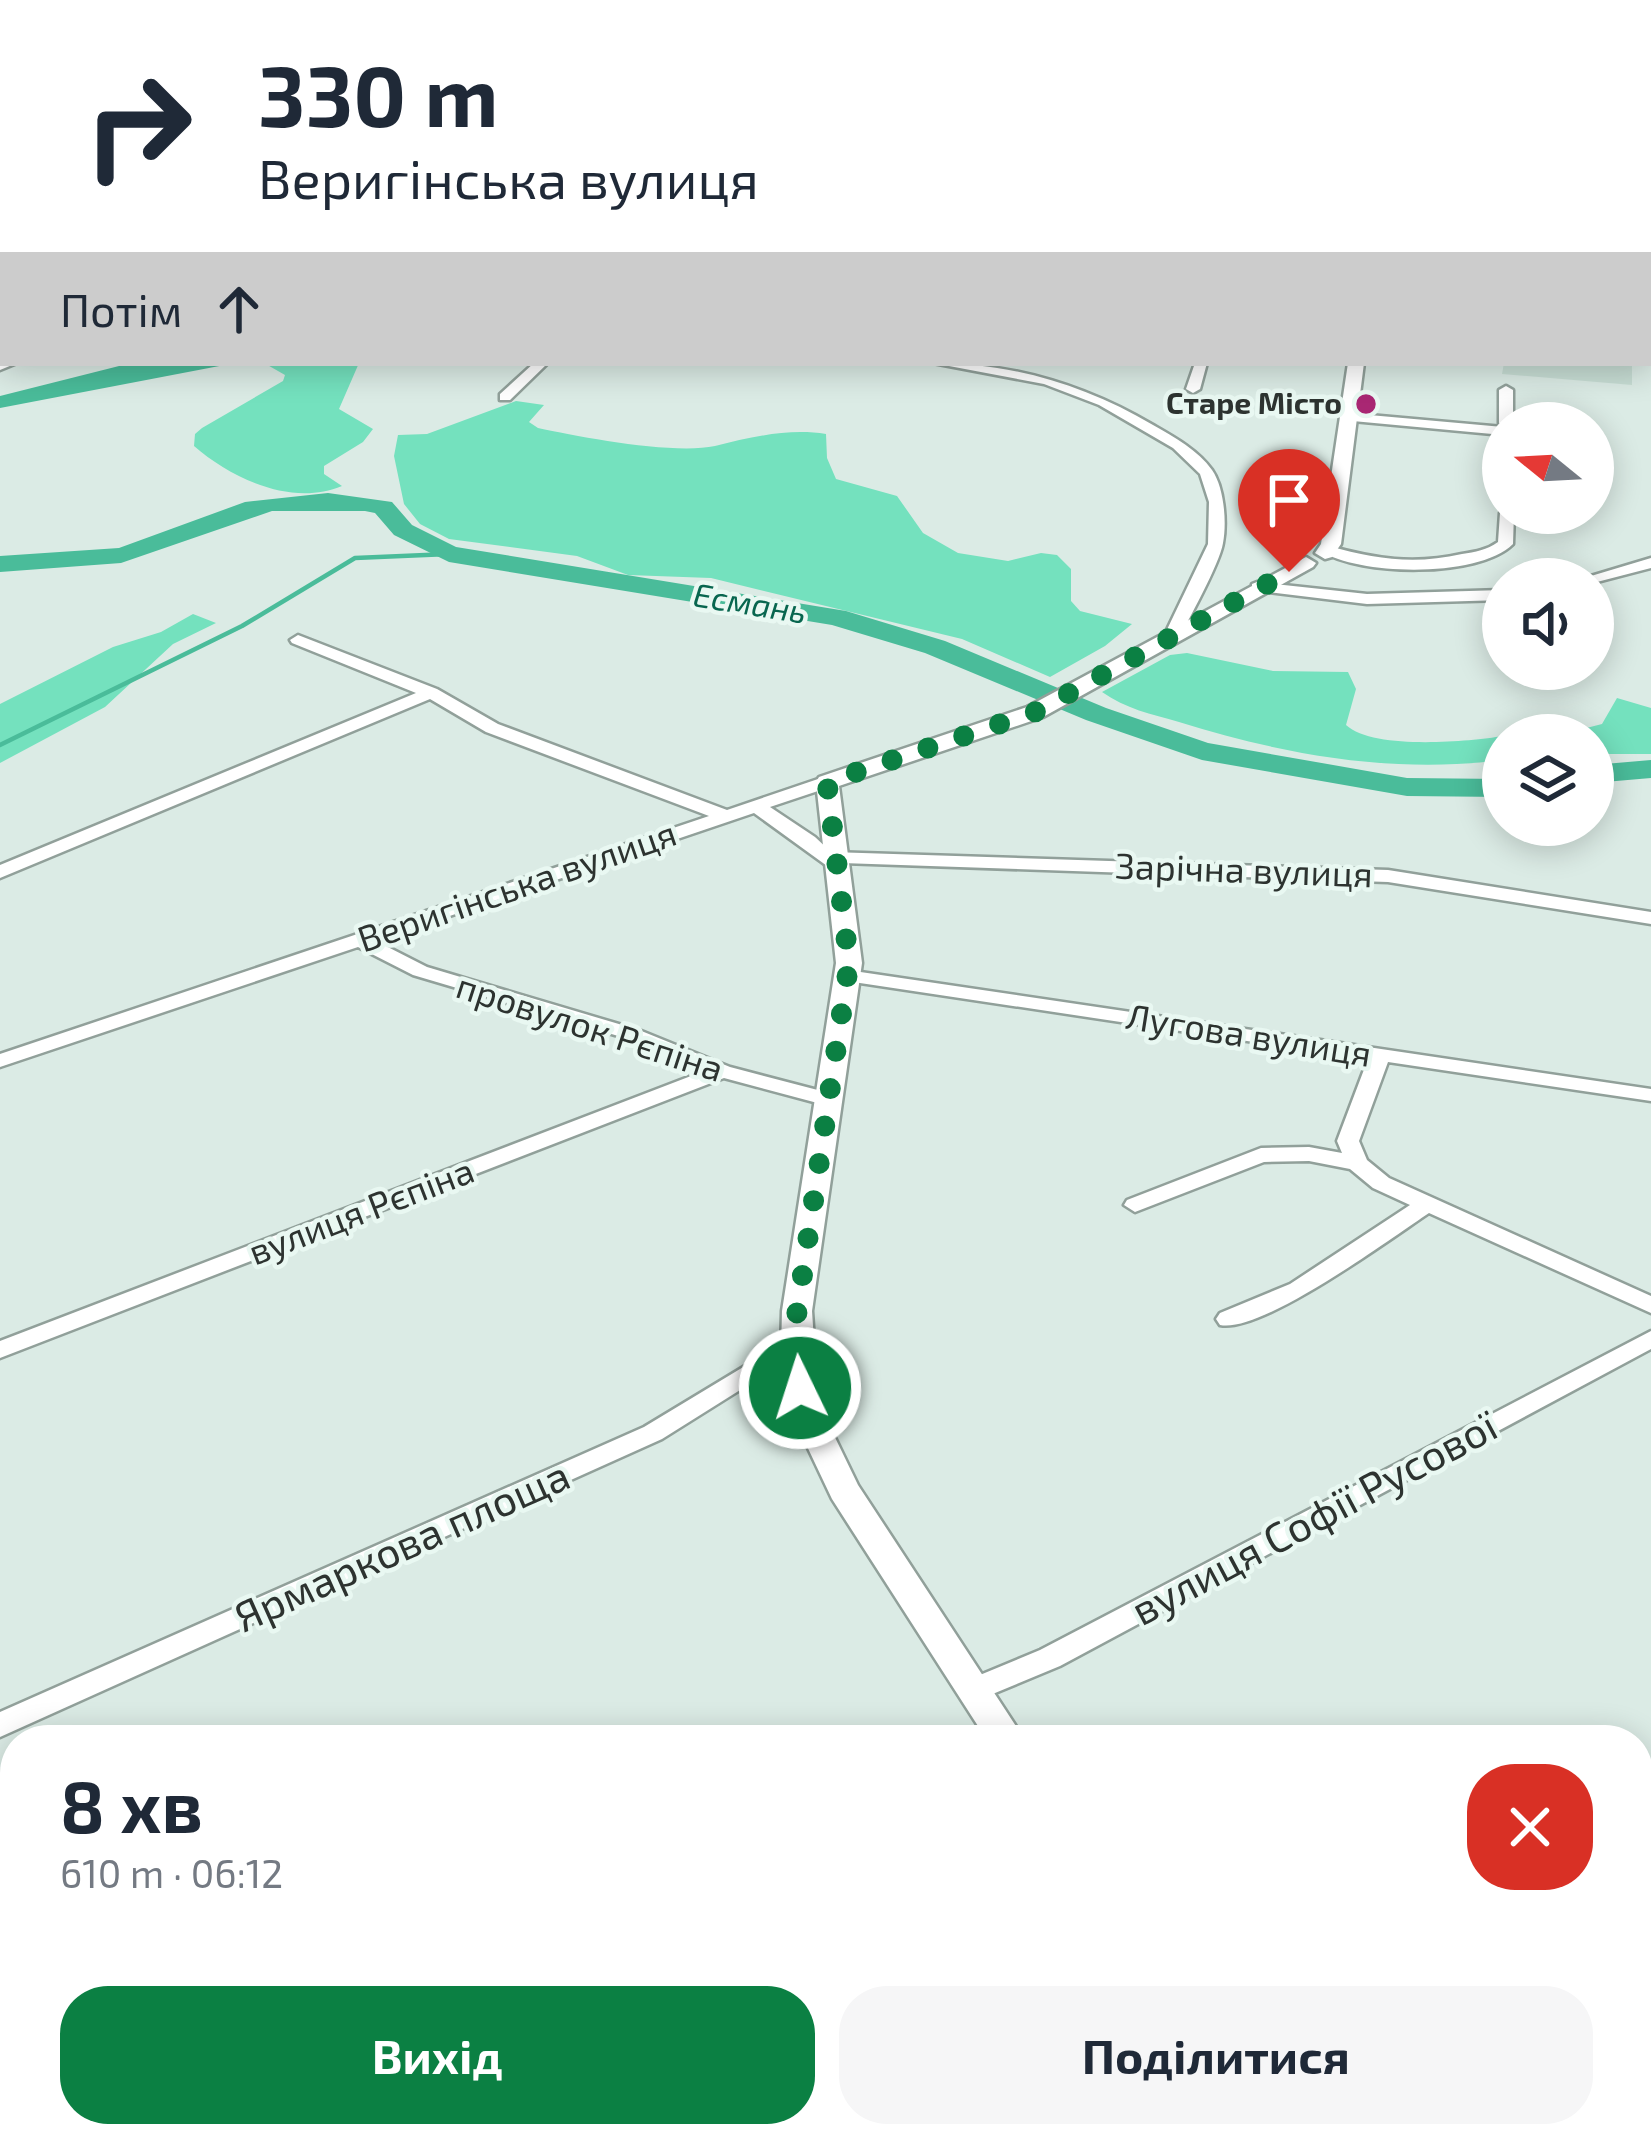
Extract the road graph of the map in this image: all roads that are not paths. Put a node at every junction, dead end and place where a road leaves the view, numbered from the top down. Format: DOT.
graph roads {
  1 [pos="539,366"];
  2 [pos="957,366"];
  3 [pos="1060,366"];
  4 [pos="1201,366"];
  5 [pos="1356,366"];
  6 [pos="1046,381"];
  7 [pos="1193,389"];
  8 [pos="1506,390"];
  9 [pos="506,398"];
  10 [pos="1505,402"];
  11 [pos="1347,417"];
  12 [pos="1482,426"];
  13 [pos="1506,534"];
  14 [pos="1320,556"];
  15 [pos="1651,562"];
  16 [pos="1614,572"];
  17 [pos="1257,586"];
  18 [pos="1482,596"];
  19 [pos="298,640"];
  20 [pos="1170,640"];
  21 [pos="430,693"];
  22 [pos="827,782"];
  23 [pos="756,806"];
  24 [pos="724,815"];
  25 [pos="834,861"];
  26 [pos="0,872"];
  27 [pos="1651,918"];
  28 [pos="360,940"];
  29 [pos="847,976"];
  30 [pos="1379,1056"];
  31 [pos="0,1061"];
  32 [pos="723,1071"];
  33 [pos="1651,1095"];
  34 [pos="825,1100"];
  35 [pos="1357,1163"];
  36 [pos="1135,1205"];
  37 [pos="1424,1206"];
  38 [pos="1651,1305"];
  39 [pos="1228,1318"];
  40 [pos="1651,1339"];
  41 [pos="794,1345"];
  42 [pos="0,1350"];
  43 [pos="973,1690"];
  44 [pos="0,1725"];
  45 [pos="997,1725"];
  1 -- 9 [label="street"];
  2 -- 6 [label="street"];
  3 -- 6 [label="street"];
  4 -- 7 [label="street"];
  5 -- 11 [label="street"];
  6 -- 20 [label="street"];
  8 -- 10 [label="street"];
  11 -- 12 [label="street"];
  11 -- 14 [label="street"];
  13 -- 14 [label="street"];
  14 -- 17 [label="street"];
  15 -- 16 [label="street"];
  17 -- 18 [label="street"];
  17 -- 20 [label="street"];
  19 -- 21 [label="street"];
  20 -- 22 [label="street, Веригінська вулиця"];
  21 -- 24 [label="street"];
  21 -- 26 [label="street"];
  22 -- 23 [label="street, Веригінська вулиця"];
  22 -- 25 [label="street"];
  23 -- 24 [label="street, Веригінська вулиця"];
  23 -- 25 [label="street"];
  24 -- 28 [label="street, Веригінська вулиця"];
  25 -- 27 [label="street, Зарічна вулиця"];
  25 -- 29 [label="street"];
  28 -- 31 [label="street, Веригінська вулиця"];
  28 -- 32 [label="street, провулок Рєпіна"];
  29 -- 30 [label="street, Лугова вулиця"];
  29 -- 34 [label="street"];
  30 -- 33 [label="street, Лугова вулиця"];
  30 -- 35 [label="street"];
  32 -- 34 [label="street, провулок Рєпіна"];
  32 -- 42 [label="street, вулиця Рєпіна"];
  34 -- 41 [label="street"];
  35 -- 36 [label="street"];
  35 -- 37 [label="street"];
  37 -- 38 [label="street"];
  37 -- 39 [label="street"];
  40 -- 43 [label="street, вулиця Софії Русової"];
  41 -- 43 [label="street"];
  41 -- 44 [label="street, Ярмаркова площа"];
  43 -- 45 [label="street"];
}
